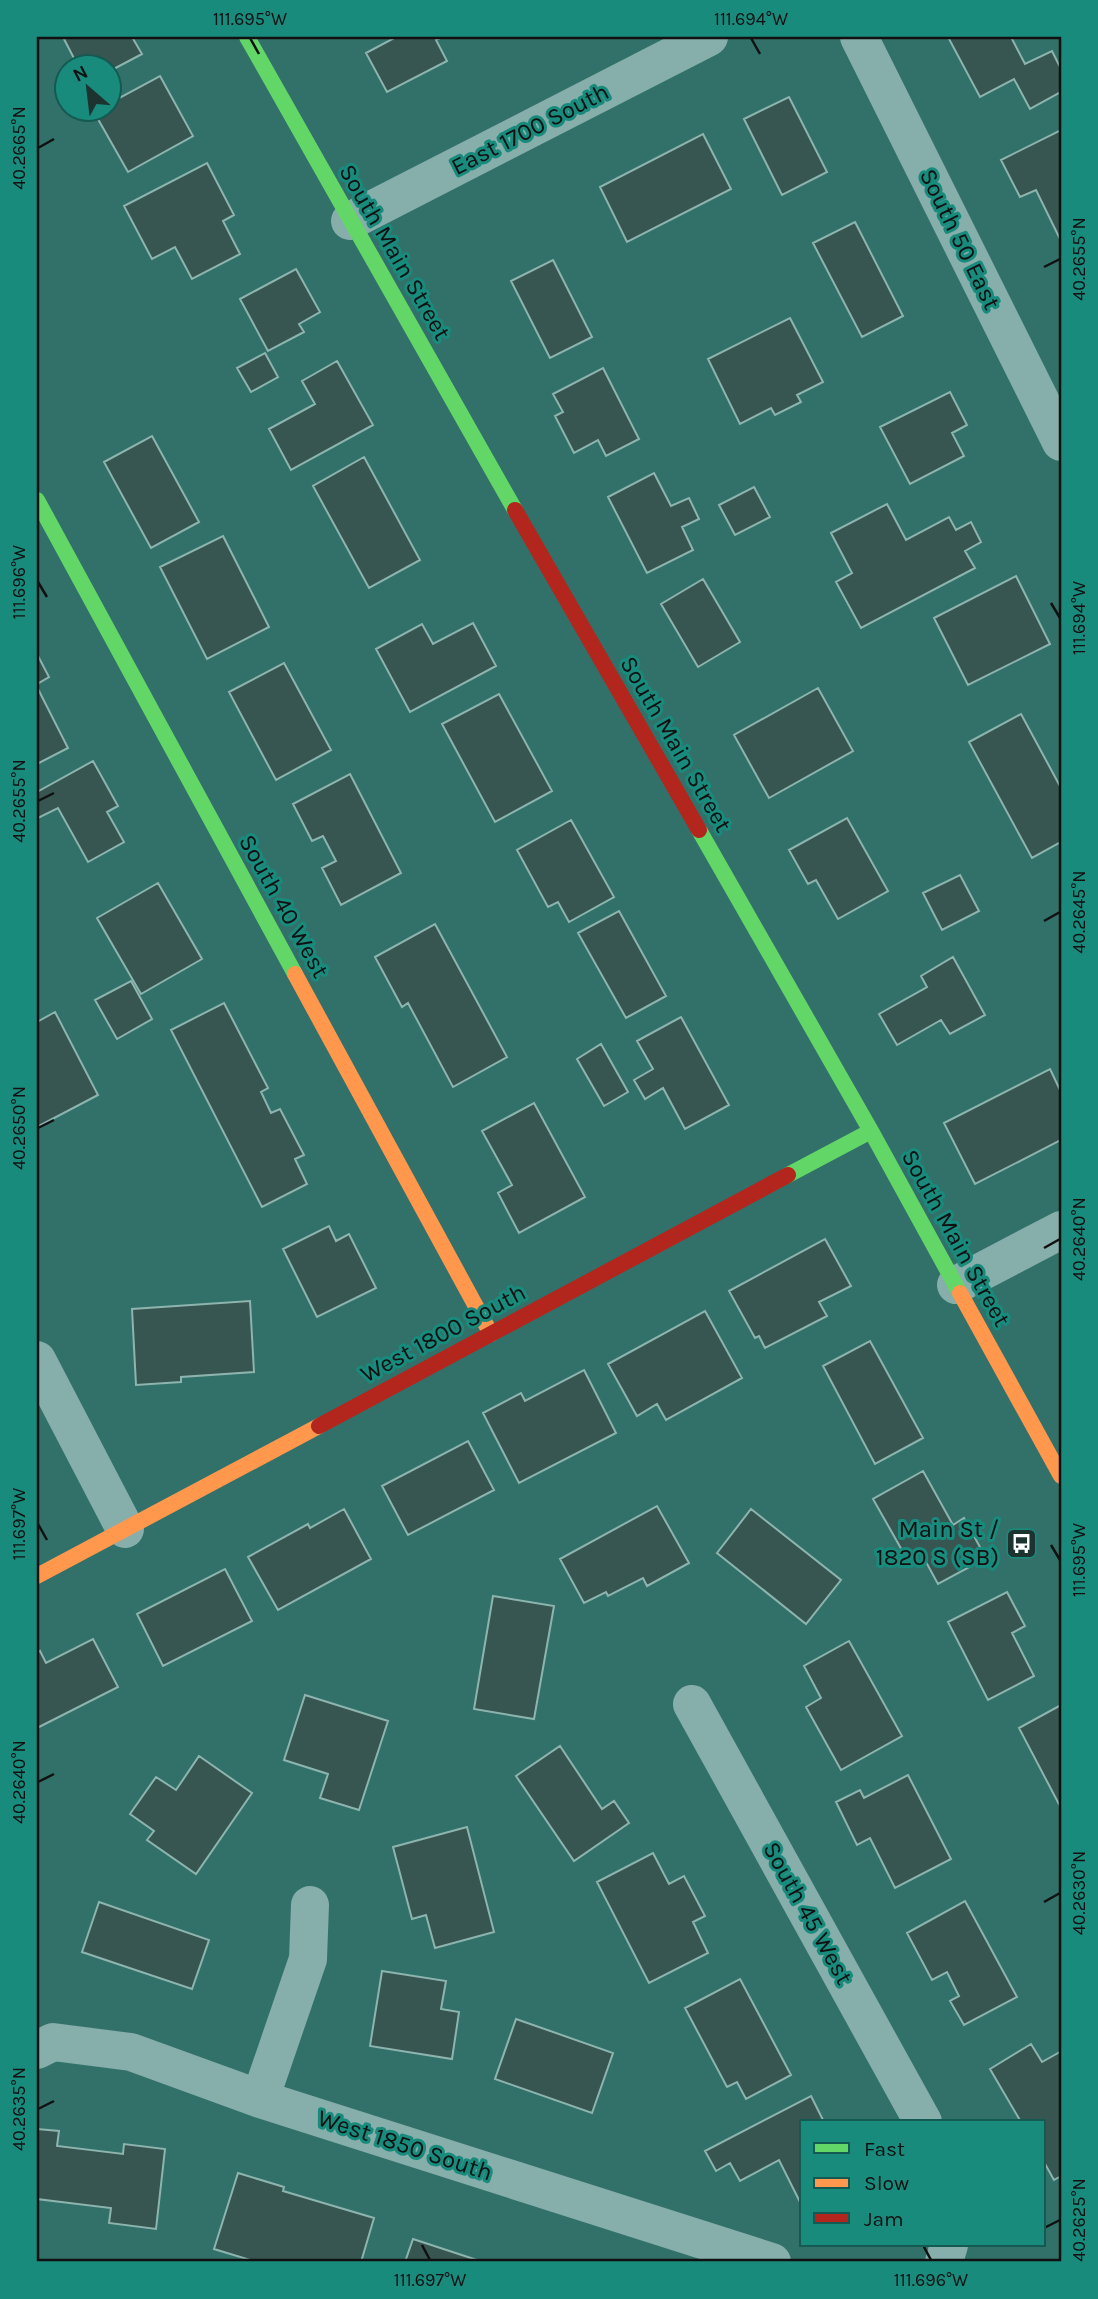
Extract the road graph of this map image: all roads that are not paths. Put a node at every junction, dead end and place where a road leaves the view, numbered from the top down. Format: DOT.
graph roads {
  1 [pos="247,37"];
  2 [pos="709,37"];
  3 [pos="859,37"];
  4 [pos="351,221"];
  5 [pos="1061,442"];
  6 [pos="37,500"];
  7 [pos="871,1130"];
  8 [pos="1061,1230"];
  9 [pos="956,1285"];
  10 [pos="491,1334"];
  11 [pos="37,1360"];
  12 [pos="1061,1476"];
  13 [pos="125,1529"];
  14 [pos="37,1576"];
  15 [pos="692,1704"];
  16 [pos="310,1905"];
  17 [pos="37,2050"];
  18 [pos="260,2099"];
  19 [pos="922,2120"];
  20 [pos="772,2262"];
  1 -- 4 [label="street, South Main Street"];
  2 -- 4 [label="street, East 1700 South"];
  3 -- 5 [label="street, South 50 East"];
  4 -- 7 [label="street, South Main Street"];
  6 -- 10 [label="street, South 40 West"];
  7 -- 9 [label="street, South Main Street"];
  7 -- 10 [label="street, West 1800 South"];
  8 -- 9 [label="street"];
  9 -- 12 [label="street, South Main Street"];
  10 -- 13 [label="street, West 1800 South"];
  11 -- 13 [label="street"];
  13 -- 14 [label="street, West 1800 South"];
  15 -- 19 [label="street, South 45 West"];
  16 -- 18 [label="street"];
  17 -- 18 [label="street, West 1850 South"];
  18 -- 20 [label="street, West 1850 South"];
}
